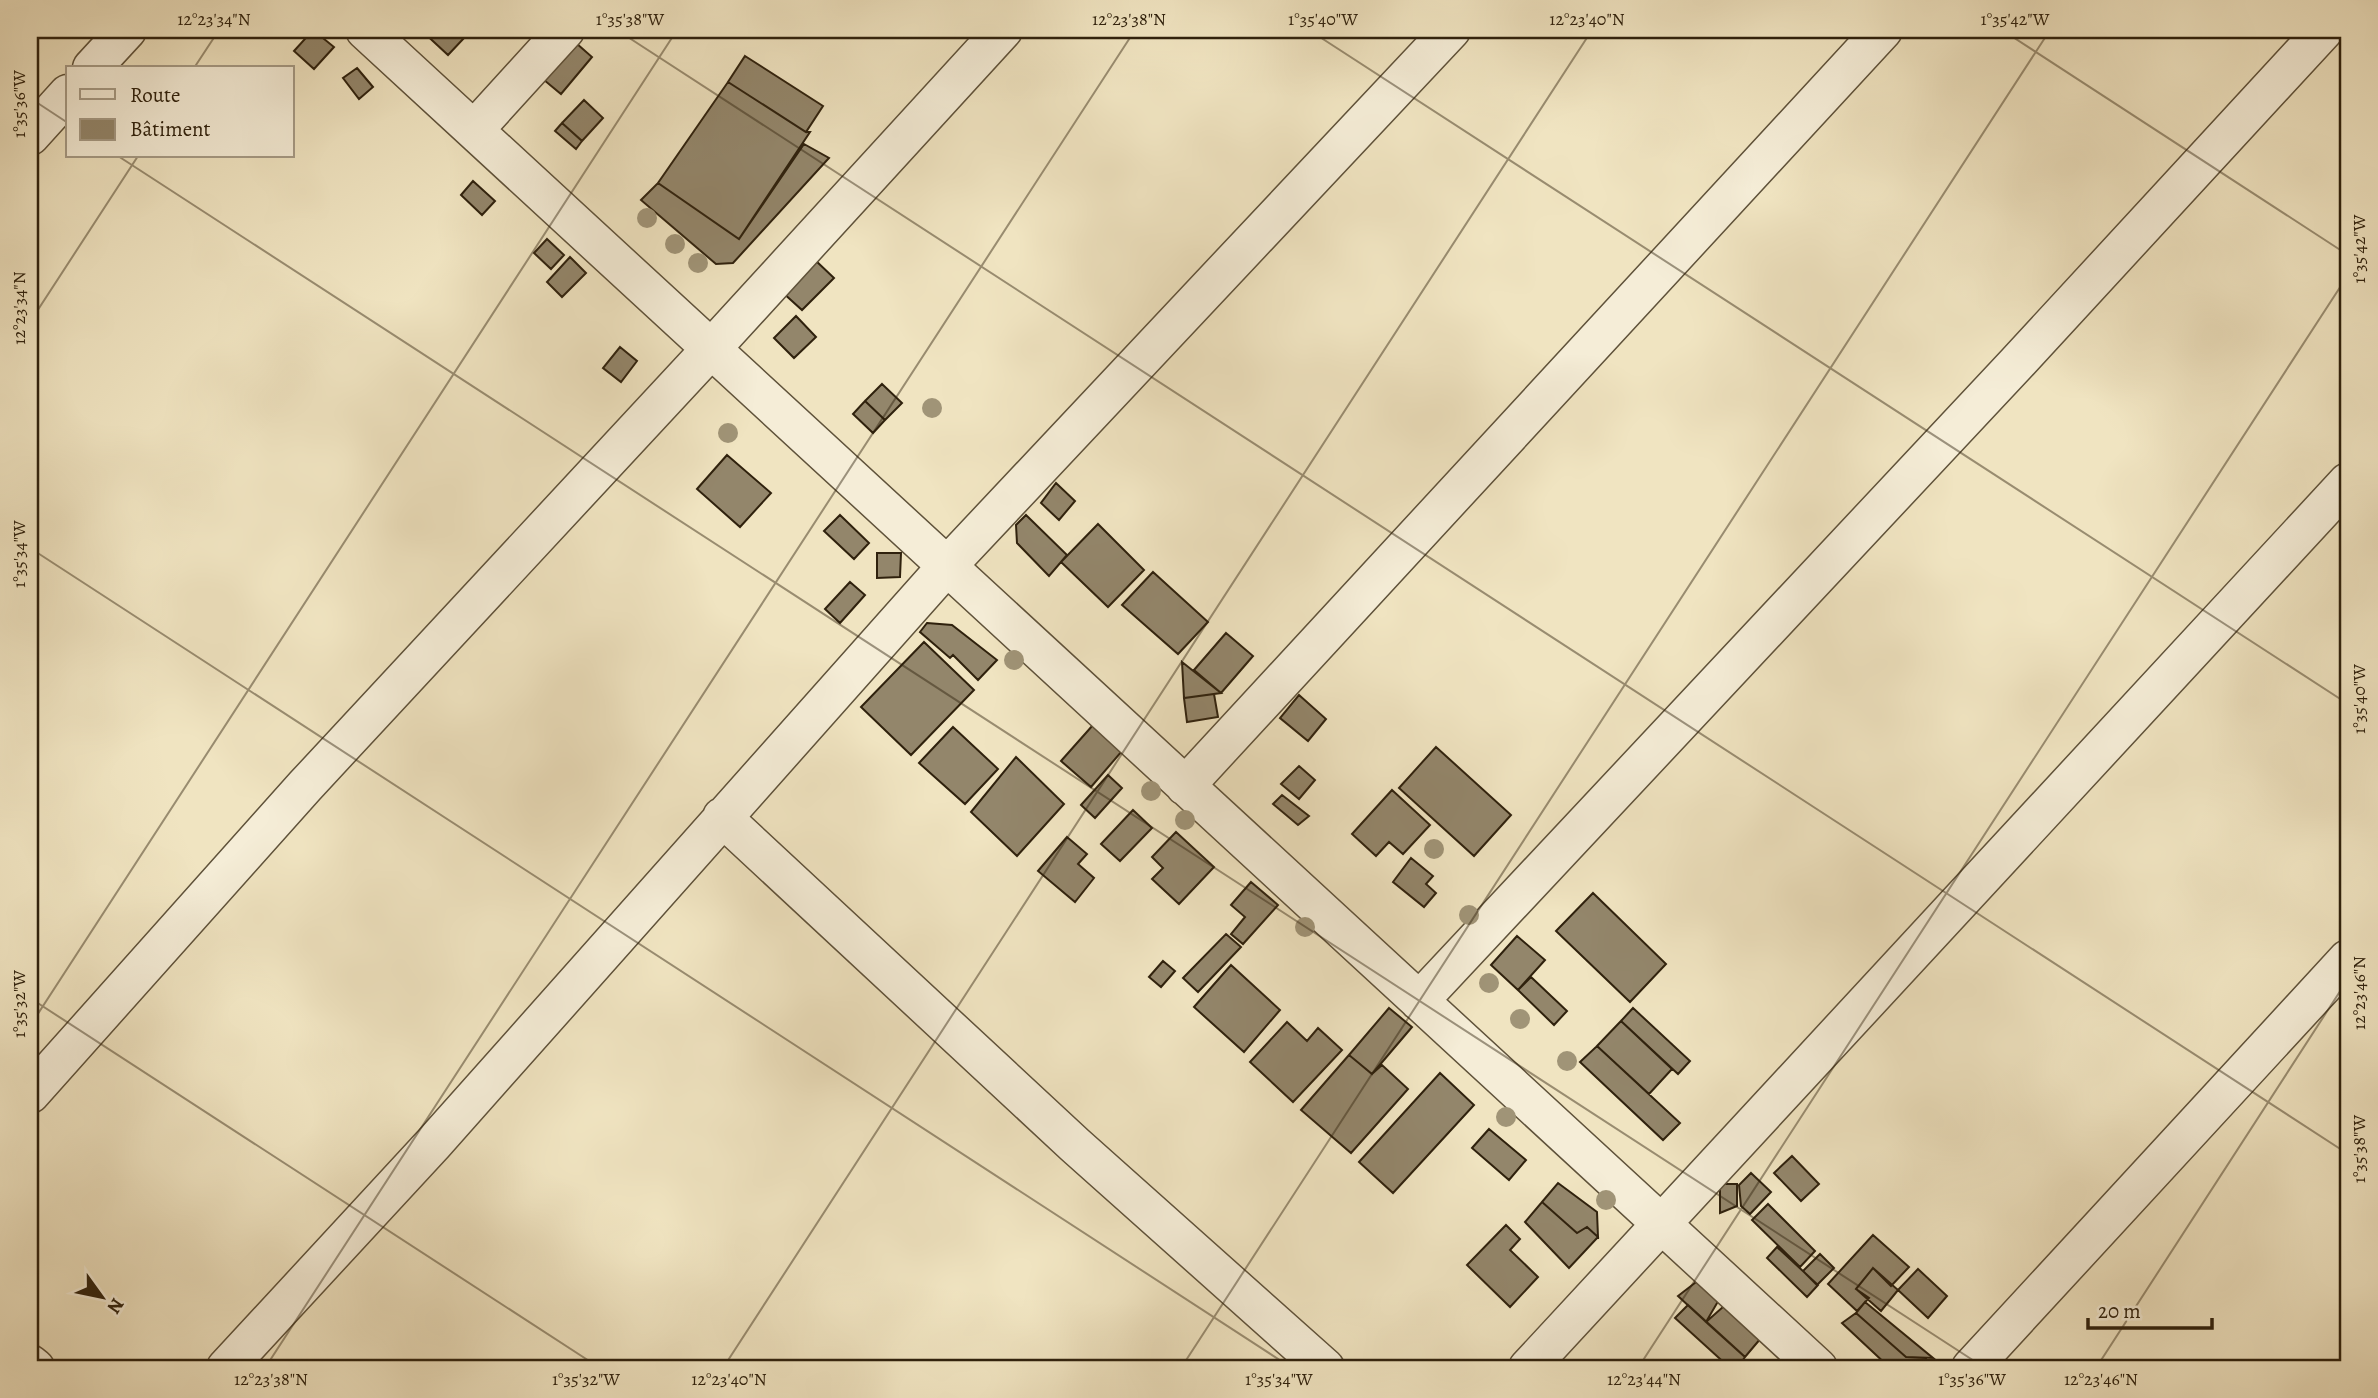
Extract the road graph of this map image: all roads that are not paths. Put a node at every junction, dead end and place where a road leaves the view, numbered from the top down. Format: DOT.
graph roads {
  1 [pos="127,30"];
  2 [pos="365,30"];
  3 [pos="565,30"];
  4 [pos="1003,30"];
  5 [pos="1451,30"];
  6 [pos="1883,30"];
  7 [pos="2324,30"];
  8 [pos="94,66"];
  9 [pos="66,96"];
  10 [pos="474,130"];
  11 [pos="30,136"];
  12 [pos="711,349"];
  13 [pos="2348,482"];
  14 [pos="947,566"];
  15 [pos="1185,786"];
  16 [pos="722,817"];
  17 [pos="2348,959"];
  18 [pos="1419,1001"];
  19 [pos="30,1094"];
  20 [pos="1661,1224"];
  21 [pos="30,1364"];
  22 [pos="35,1368"];
  23 [pos="226,1368"];
  24 [pos="1325,1368"];
  25 [pos="1528,1368"];
  26 [pos="1818,1368"];
  27 [pos="1971,1368"];
  1 -- 8 [label="street"];
  2 -- 10 [label="street"];
  3 -- 10 [label="street"];
  4 -- 12 [label="street"];
  5 -- 14 [label="street"];
  6 -- 15 [label="street"];
  7 -- 18 [label="street"];
  9 -- 11 [label="street"];
  10 -- 12 [label="street"];
  12 -- 14 [label="street"];
  12 -- 19 [label="street"];
  13 -- 20 [label="street"];
  14 -- 15 [label="street"];
  14 -- 16 [label="street"];
  15 -- 18 [label="street"];
  16 -- 23 [label="street"];
  16 -- 24 [label="street"];
  17 -- 27 [label="street"];
  18 -- 20 [label="street"];
  20 -- 25 [label="street"];
  20 -- 26 [label="street"];
  21 -- 22 [label="street"];
}
